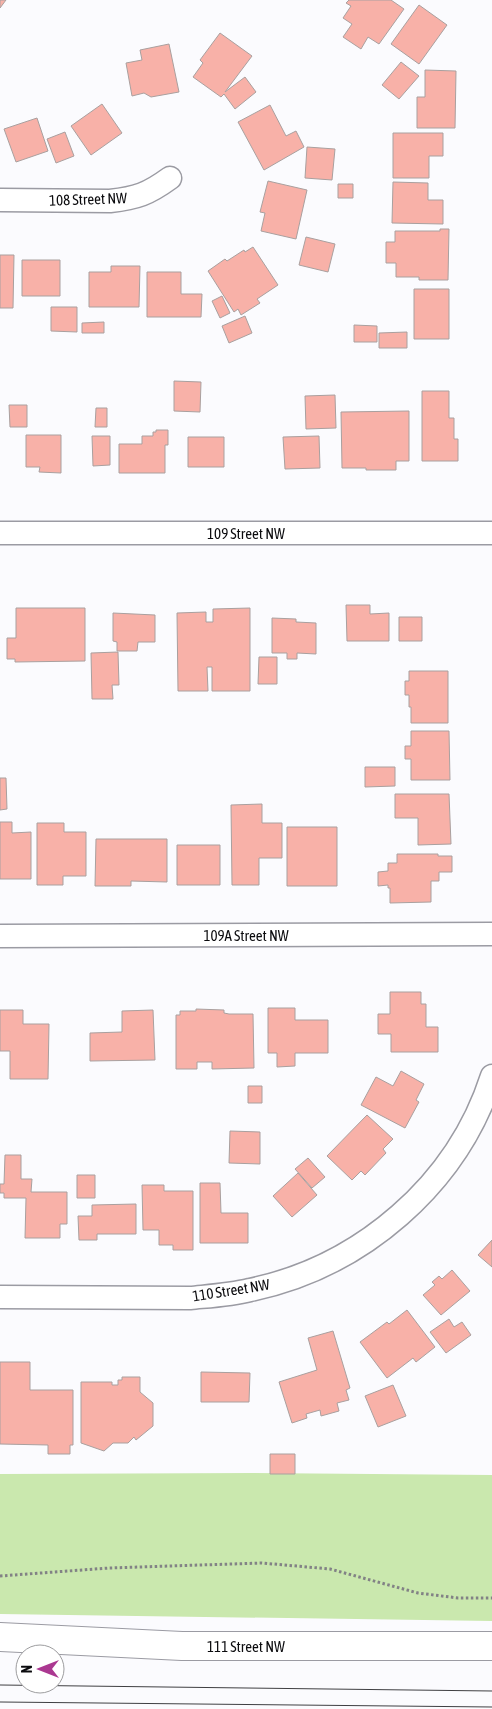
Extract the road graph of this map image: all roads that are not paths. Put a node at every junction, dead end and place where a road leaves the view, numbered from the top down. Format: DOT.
graph roads {
  1 [pos="170,178"];
  2 [pos="0,200"];
  3 [pos="492,533"];
  4 [pos="0,534"];
  5 [pos="492,934"];
  6 [pos="0,936"];
  7 [pos="492,1076"];
  8 [pos="0,1297"];
  9 [pos="0,1637"];
  10 [pos="492,1646"];
  1 -- 2 [label="street, 108 Street NW"];
  3 -- 4 [label="street, 109 Street NW"];
  5 -- 6 [label="street, 109A Street NW"];
  7 -- 8 [label="street, 110 Street NW"];
  9 -- 10 [label="main road, 111 Street NW"];
}
